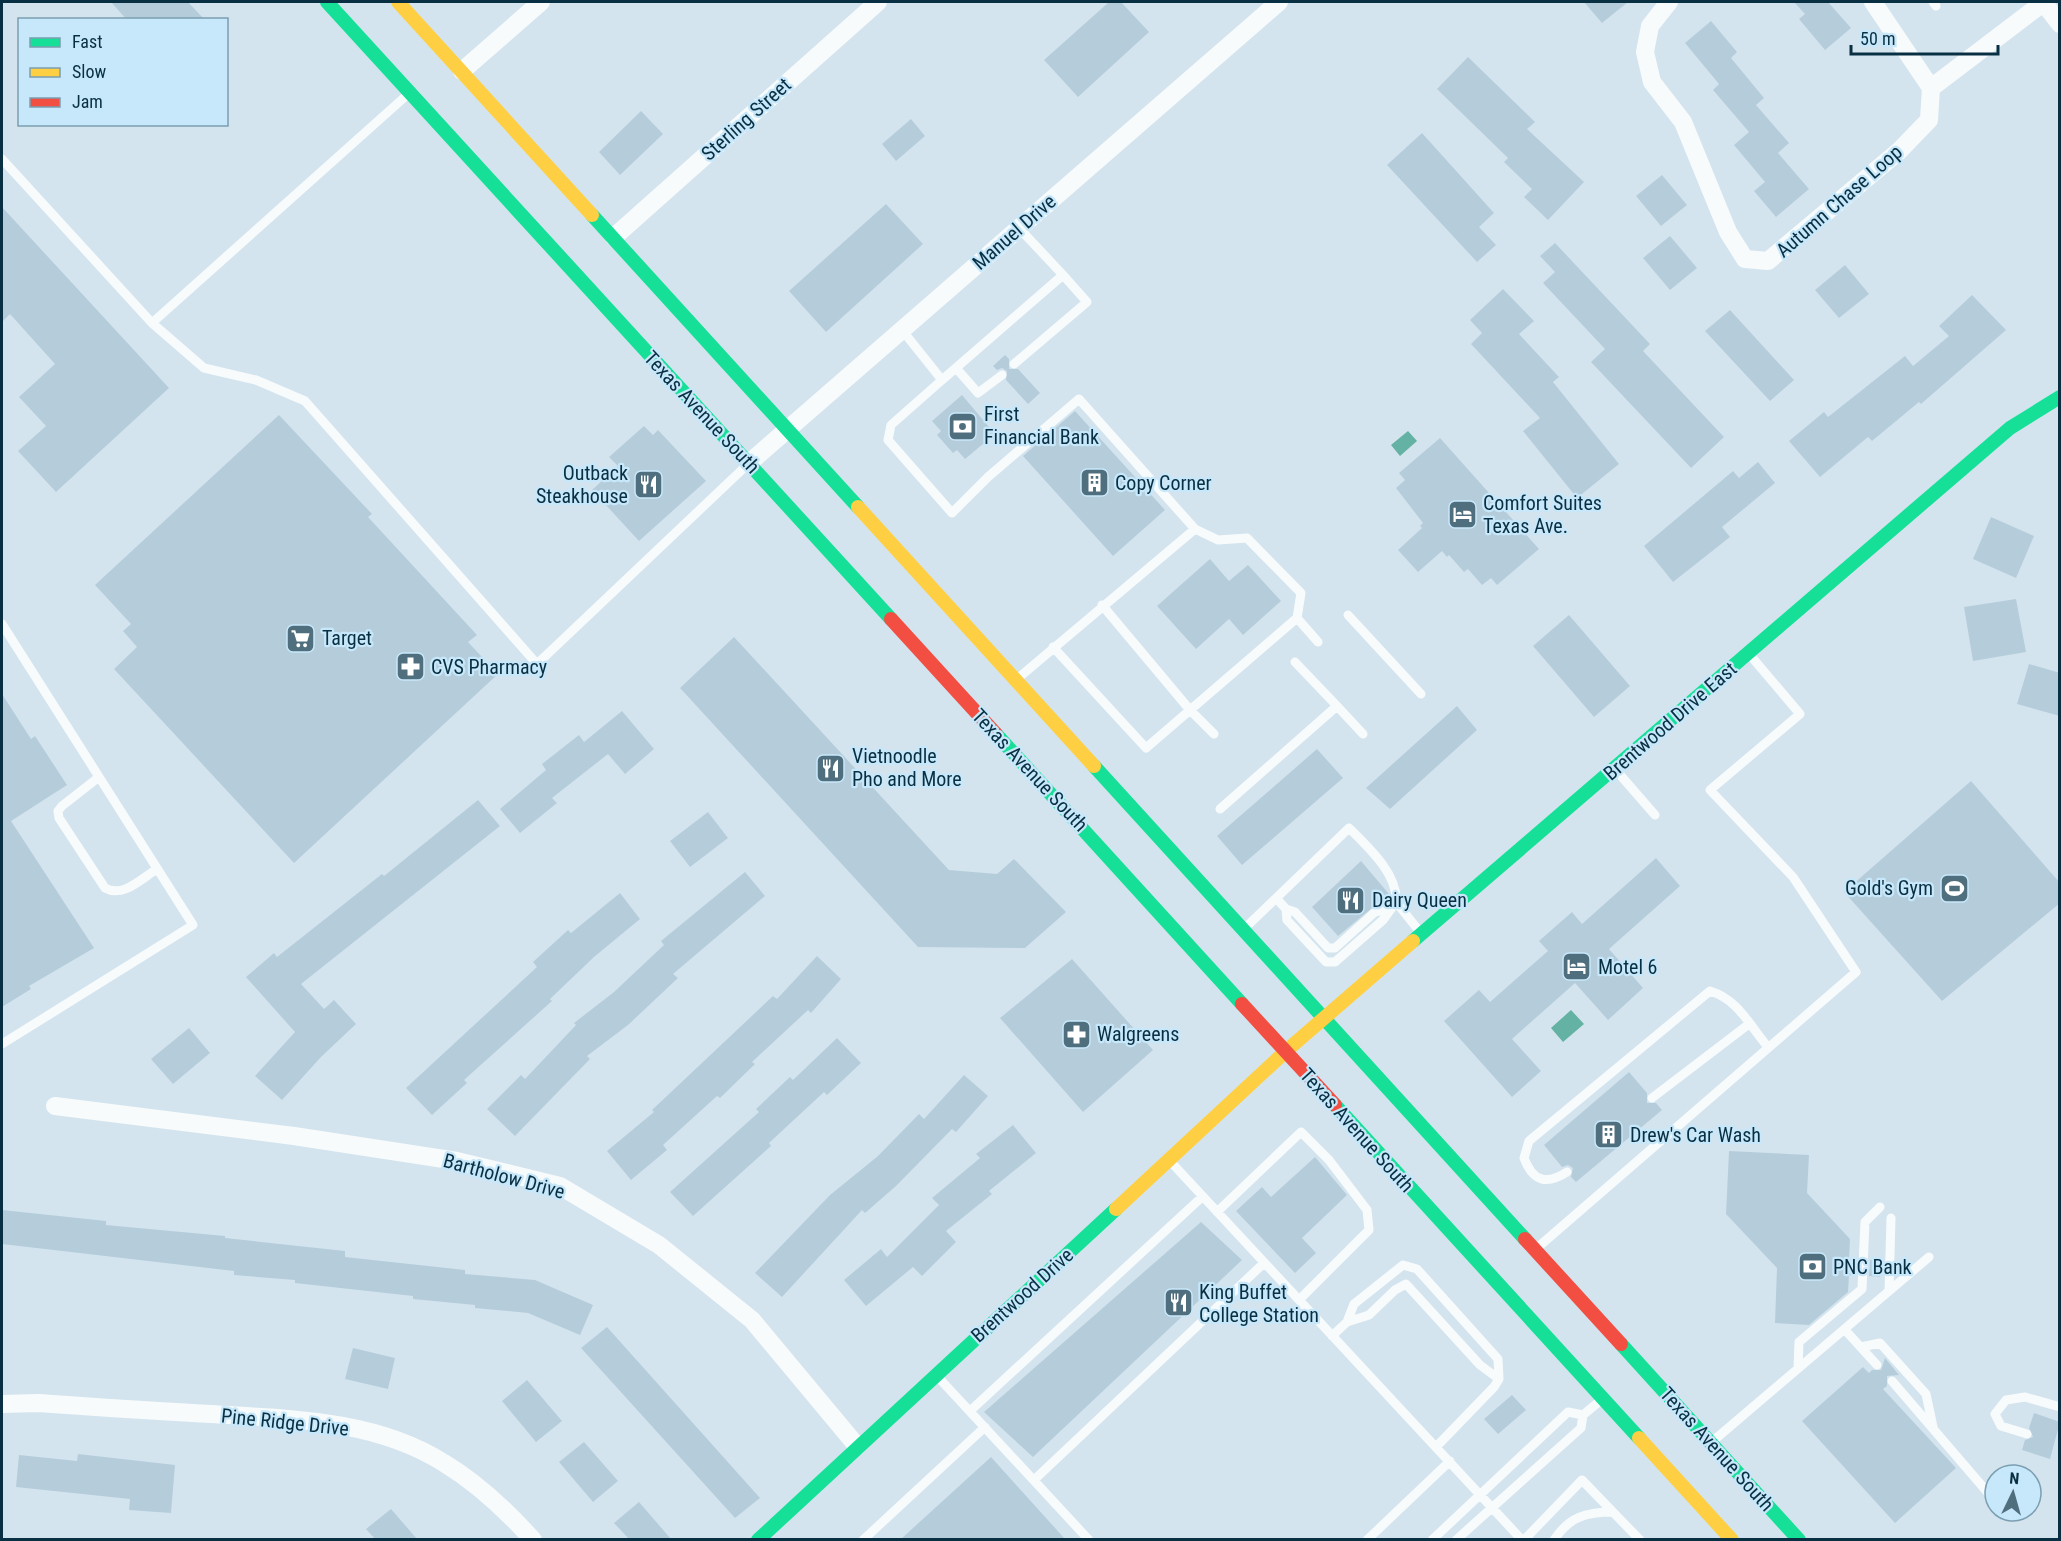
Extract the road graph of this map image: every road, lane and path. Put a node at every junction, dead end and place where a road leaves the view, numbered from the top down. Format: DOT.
graph roads {
  1 [pos="327,2"];
  2 [pos="398,2"];
  3 [pos="541,2"];
  4 [pos="878,2"];
  5 [pos="1279,2"];
  6 [pos="1669,2"];
  7 [pos="1873,2"];
  8 [pos="2044,2"];
  9 [pos="2060,24"];
  10 [pos="462,71"];
  11 [pos="1931,88"];
  12 [pos="410,92"];
  13 [pos="2,159"];
  14 [pos="1019,228"];
  15 [pos="614,237"];
  16 [pos="1063,275"];
  17 [pos="152,323"];
  18 [pos="902,330"];
  19 [pos="1014,364"];
  20 [pos="956,368"];
  21 [pos="1002,375"];
  22 [pos="942,380"];
  23 [pos="2060,397"];
  24 [pos="789,429"];
  25 [pos="749,463"];
  26 [pos="1195,529"];
  27 [pos="1102,605"];
  28 [pos="1348,615"];
  29 [pos="1297,618"];
  30 [pos="2,624"];
  31 [pos="1318,642"];
  32 [pos="1053,647"];
  33 [pos="1748,654"];
  34 [pos="1295,662"];
  35 [pos="1016,680"];
  36 [pos="1421,694"];
  37 [pos="1337,706"];
  38 [pos="1190,710"];
  39 [pos="1214,734"];
  40 [pos="1363,734"];
  41 [pos="1615,768"];
  42 [pos="99,777"];
  43 [pos="1220,809"];
  44 [pos="1655,815"];
  45 [pos="157,869"];
  46 [pos="1276,898"];
  47 [pos="1396,902"];
  48 [pos="1243,930"];
  49 [pos="1422,934"];
  50 [pos="1324,1020"];
  51 [pos="1749,1024"];
  52 [pos="2,1044"];
  53 [pos="1768,1047"];
  54 [pos="1286,1051"];
  55 [pos="1652,1098"];
  56 [pos="55,1106"];
  57 [pos="1169,1161"];
  58 [pos="1567,1172"];
  59 [pos="1202,1197"];
  60 [pos="1880,1207"];
  61 [pos="1217,1212"];
  62 [pos="1891,1218"];
  63 [pos="1535,1250"];
  64 [pos="1929,1257"];
  65 [pos="1264,1263"];
  66 [pos="1889,1291"];
  67 [pos="1299,1300"];
  68 [pos="1347,1322"];
  69 [pos="1845,1330"];
  70 [pos="1332,1336"];
  71 [pos="1861,1347"];
  72 [pos="1877,1365"];
  73 [pos="1798,1368"];
  74 [pos="936,1374"];
  75 [pos="1499,1379"];
  76 [pos="1892,1381"];
  77 [pos="1603,1399"];
  78 [pos="2,1404"];
  79 [pos="2060,1407"];
  80 [pos="970,1411"];
  81 [pos="1583,1415"];
  82 [pos="985,1427"];
  83 [pos="1933,1429"];
  84 [pos="2027,1434"];
  85 [pos="1711,1442"];
  86 [pos="857,1446"];
  87 [pos="1436,1447"];
  88 [pos="1450,1461"];
  89 [pos="1034,1480"];
  90 [pos="1983,1487"];
  91 [pos="1480,1495"];
  92 [pos="1491,1506"];
  93 [pos="1613,1512"];
  94 [pos="765,1537"];
  95 [pos="533,1539"];
  96 [pos="863,1539"];
  97 [pos="1089,1539"];
  98 [pos="1367,1539"];
  99 [pos="1432,1539"];
  100 [pos="1456,1539"];
  101 [pos="1521,1539"];
  102 [pos="1554,1539"];
  103 [pos="1640,1539"];
  104 [pos="1732,1539"];
  105 [pos="1799,1539"];
  1 -- 12 [label="main road, Texas Avenue South"];
  2 -- 10 [label="main road, Texas Avenue South"];
  3 -- 10 [label="street"];
  4 -- 15 [label="street, Sterling Street"];
  5 -- 14 [label="street, Manuel Drive"];
  6 -- 11 [label="street, Autumn Chase Loop"];
  7 -- 11 [label="street"];
  8 -- 9 [label="street"];
  8 -- 11 [label="street"];
  10 -- 15 [label="main road, Texas Avenue South"];
  12 -- 17 [label="lane"];
  12 -- 25 [label="main road, Texas Avenue South"];
  13 -- 17 [label="lane"];
  14 -- 16 [label="lane"];
  14 -- 18 [label="street, Manuel Drive"];
  15 -- 24 [label="main road, Texas Avenue South"];
  16 -- 19 [label="lane"];
  16 -- 20 [label="lane"];
  17 -- 25 [label="lane"];
  18 -- 22 [label="lane"];
  18 -- 24 [label="street, Manuel Drive"];
  20 -- 21 [label="lane"];
  20 -- 22 [label="lane"];
  22 -- 26 [label="lane"];
  23 -- 33 [label="main road, Brentwood Drive East"];
  24 -- 25 [label="street, Manuel Drive"];
  24 -- 35 [label="main road, Texas Avenue South"];
  25 -- 54 [label="main road, Texas Avenue South"];
  26 -- 27 [label="lane"];
  26 -- 29 [label="lane"];
  27 -- 32 [label="lane"];
  27 -- 38 [label="lane"];
  28 -- 36 [label="lane"];
  29 -- 31 [label="lane"];
  29 -- 38 [label="lane"];
  30 -- 42 [label="lane"];
  32 -- 35 [label="lane"];
  32 -- 38 [label="lane"];
  33 -- 41 [label="main road, Brentwood Drive East"];
  33 -- 53 [label="lane"];
  34 -- 37 [label="lane"];
  35 -- 48 [label="main road, Texas Avenue South"];
  37 -- 40 [label="lane"];
  37 -- 43 [label="lane"];
  38 -- 39 [label="lane"];
  41 -- 44 [label="lane"];
  41 -- 49 [label="main road, Brentwood Drive East"];
  42 -- 45 [label="lane"];
  42 -- 45 [label="lane"];
  45 -- 52 [label="lane"];
  46 -- 47 [label="lane"];
  46 -- 47 [label="lane"];
  46 -- 48 [label="lane"];
  47 -- 49 [label="lane"];
  48 -- 50 [label="main road, Texas Avenue South"];
  49 -- 50 [label="main road, Brentwood Drive East"];
  50 -- 54 [label="main road, Brentwood Drive East"];
  50 -- 63 [label="main road, Texas Avenue South"];
  51 -- 53 [label="lane"];
  51 -- 55 [label="lane"];
  51 -- 58 [label="lane"];
  53 -- 63 [label="lane"];
  54 -- 57 [label="main road, Brentwood Drive"];
  54 -- 77 [label="main road, Texas Avenue South"];
  56 -- 86 [label="street, Bartholow Drive"];
  57 -- 59 [label="lane"];
  57 -- 74 [label="main road, Brentwood Drive"];
  59 -- 61 [label="lane"];
  59 -- 80 [label="lane"];
  60 -- 73 [label="lane"];
  61 -- 65 [label="lane"];
  61 -- 67 [label="lane"];
  62 -- 66 [label="lane"];
  63 -- 85 [label="main road, Texas Avenue South"];
  64 -- 66 [label="lane"];
  65 -- 67 [label="lane"];
  65 -- 89 [label="lane"];
  66 -- 69 [label="lane"];
  67 -- 70 [label="lane"];
  68 -- 70 [label="lane"];
  68 -- 75 [label="lane"];
  68 -- 75 [label="lane"];
  69 -- 71 [label="lane"];
  69 -- 73 [label="lane"];
  70 -- 87 [label="lane"];
  71 -- 72 [label="lane"];
  71 -- 83 [label="lane"];
  73 -- 85 [label="lane"];
  74 -- 80 [label="lane"];
  74 -- 86 [label="main road, Brentwood Drive"];
  75 -- 87 [label="lane"];
  76 -- 83 [label="lane"];
  77 -- 81 [label="lane"];
  77 -- 104 [label="main road, Texas Avenue South"];
  78 -- 95 [label="street, Pine Ridge Drive"];
  79 -- 84 [label="lane"];
  80 -- 82 [label="lane"];
  81 -- 91 [label="lane"];
  81 -- 92 [label="lane"];
  82 -- 89 [label="lane"];
  82 -- 96 [label="lane"];
  83 -- 90 [label="lane"];
  85 -- 105 [label="main road, Texas Avenue South"];
  86 -- 94 [label="main road, Brentwood Drive"];
  87 -- 88 [label="lane"];
  88 -- 91 [label="lane"];
  88 -- 98 [label="lane"];
  89 -- 97 [label="lane"];
  91 -- 92 [label="lane"];
  91 -- 99 [label="lane"];
  92 -- 100 [label="lane"];
  92 -- 101 [label="lane"];
  93 -- 101 [label="lane"];
  93 -- 102 [label="lane"];
  93 -- 103 [label="lane"];
}
